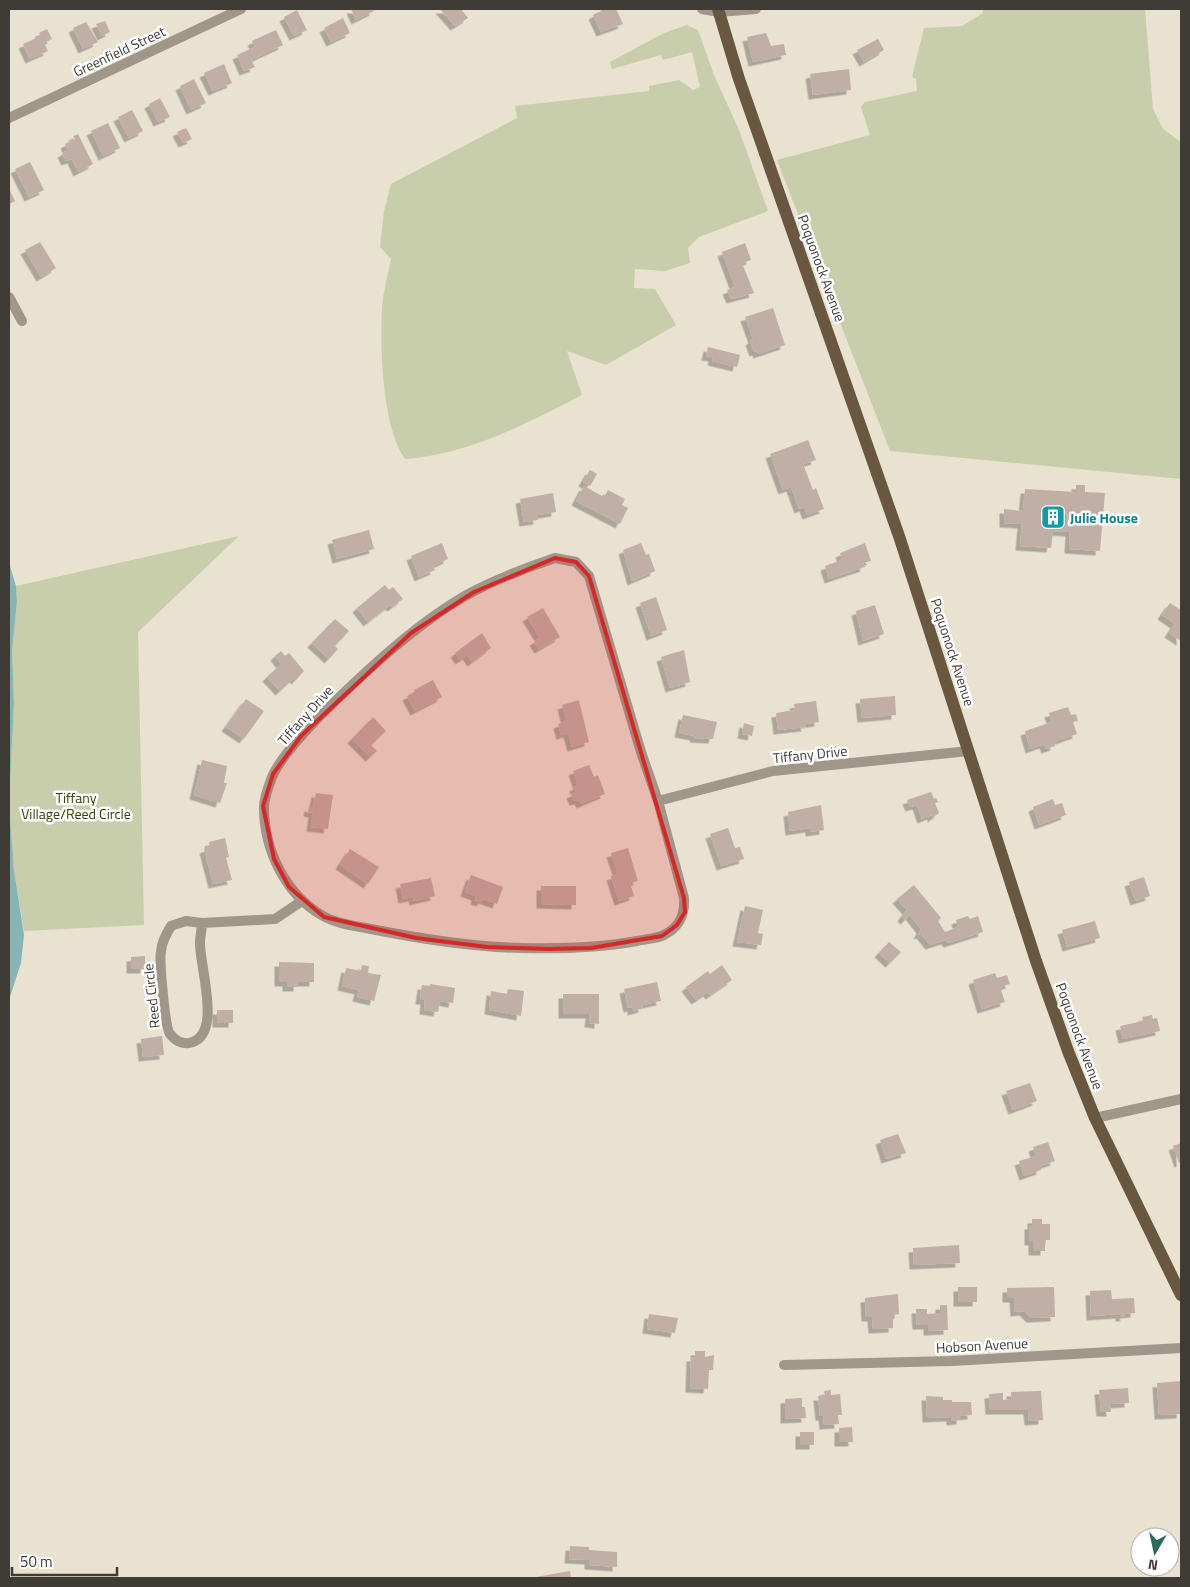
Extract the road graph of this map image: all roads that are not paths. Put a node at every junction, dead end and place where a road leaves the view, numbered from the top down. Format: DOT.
graph roads {
  1 [pos="241,9"];
  2 [pos="702,9"];
  3 [pos="756,9"];
  4 [pos="718,11"];
  5 [pos="9,118"];
  6 [pos="9,297"];
  7 [pos="22,321"];
  8 [pos="969,750"];
  9 [pos="658,801"];
  10 [pos="302,900"];
  11 [pos="202,923"];
  12 [pos="1181,1099"];
  13 [pos="1095,1118"];
  14 [pos="1181,1295"];
  15 [pos="1181,1348"];
  16 [pos="784,1365"];
  1 -- 5 [label="street, Greenfield Street"];
  2 -- 4 [label="street"];
  3 -- 4 [label="street"];
  4 -- 8 [label="main road, Poquonock Avenue"];
  6 -- 7 [label="street"];
  8 -- 9 [label="street, Tiffany Drive"];
  8 -- 13 [label="main road, Poquonock Avenue"];
  9 -- 10 [label="street, Tiffany Drive"];
  9 -- 10 [label="street, Tiffany Drive"];
  10 -- 11 [label="street, Reed Circle"];
  11 -- 11 [label="street, Reed Circle"];
  12 -- 13 [label="street"];
  13 -- 14 [label="main road, Poquonock Avenue"];
  15 -- 16 [label="street, Hobson Avenue"];
}
